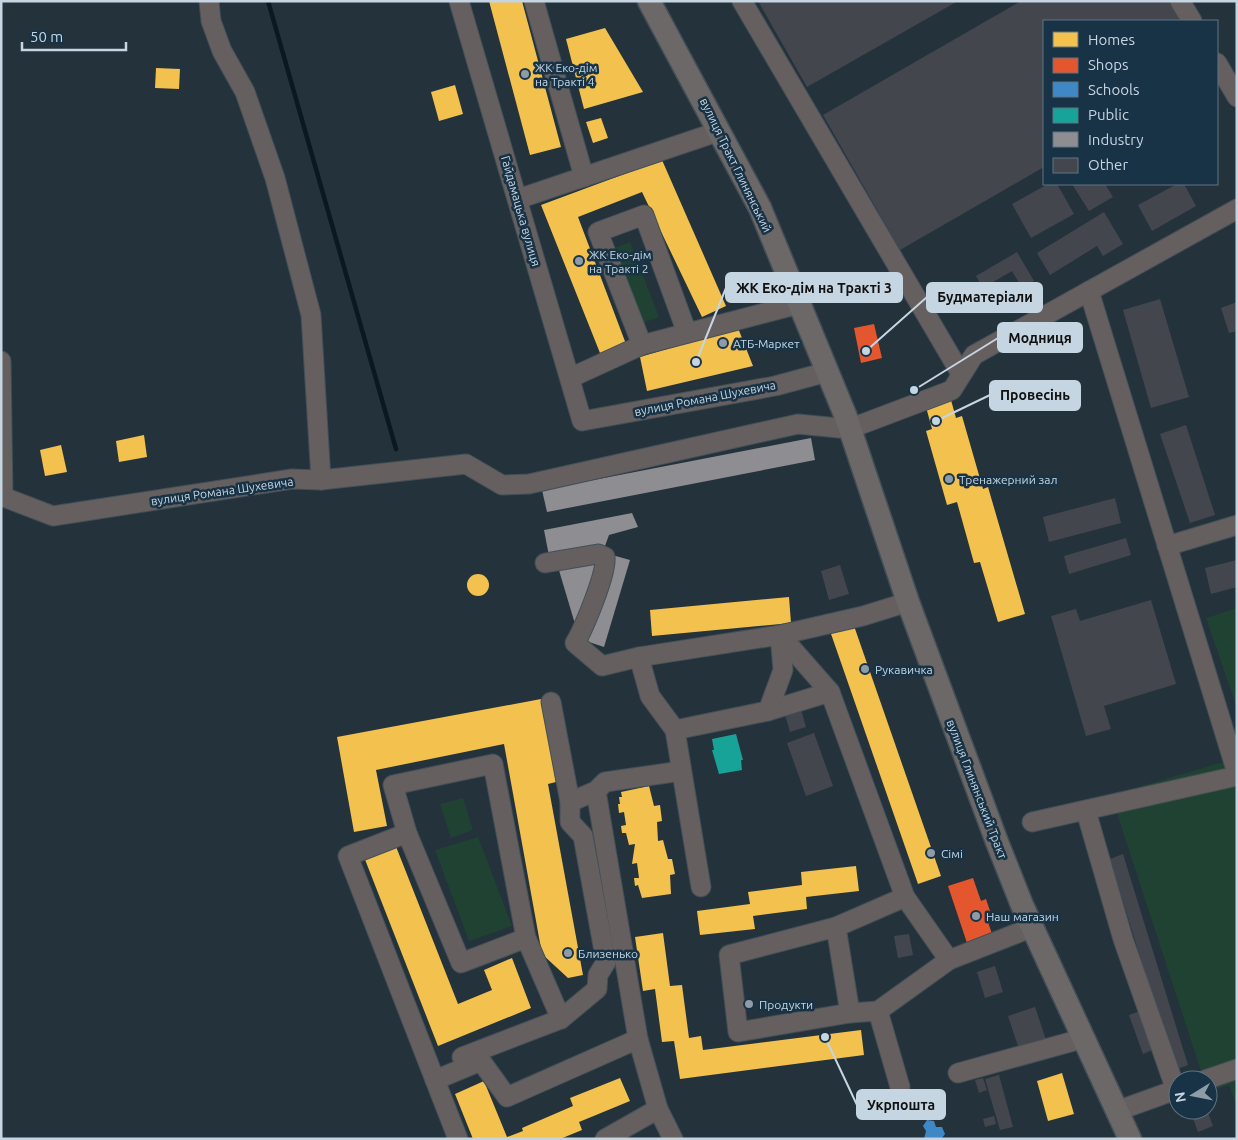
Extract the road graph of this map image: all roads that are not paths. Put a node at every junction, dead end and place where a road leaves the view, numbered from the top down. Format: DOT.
graph roads {
  1 [pos="209,1"];
  2 [pos="459,1"];
  3 [pos="534,1"];
  4 [pos="649,1"];
  5 [pos="742,1"];
  6 [pos="1180,1"];
  7 [pos="1191,20"];
  8 [pos="1218,65"];
  9 [pos="1237,97"];
  10 [pos="720,131"];
  11 [pos="584,177"];
  12 [pos="518,199"];
  13 [pos="1237,209"];
  14 [pos="1089,291"];
  15 [pos="799,304"];
  16 [pos="687,333"];
  17 [pos="642,345"];
  18 [pos="1,361"];
  19 [pos="827,372"];
  20 [pos="961,374"];
  21 [pos="570,378"];
  22 [pos="582,421"];
  23 [pos="847,423"];
  24 [pos="321,480"];
  25 [pos="2,496"];
  26 [pos="1237,525"];
  27 [pos="1167,546"];
  28 [pos="545,563"];
  29 [pos="908,602"];
  30 [pos="780,635"];
  31 [pos="639,657"];
  32 [pos="830,692"];
  33 [pos="551,702"];
  34 [pos="768,711"];
  35 [pos="675,730"];
  36 [pos="681,771"];
  37 [pos="1237,774"];
  38 [pos="596,791"];
  39 [pos="570,802"];
  40 [pos="1086,811"];
  41 [pos="1032,822"];
  42 [pos="407,833"];
  43 [pos="701,887"];
  44 [pos="905,897"];
  45 [pos="836,927"];
  46 [pos="1033,927"];
  47 [pos="526,938"];
  48 [pos="949,960"];
  49 [pos="878,1011"];
  50 [pos="850,1013"];
  51 [pos="561,1019"];
  52 [pos="1084,1038"];
  53 [pos="638,1039"];
  54 [pos="1237,1069"];
  55 [pos="1170,1070"];
  56 [pos="958,1073"];
  57 [pos="433,1075"];
  58 [pos="1218,1076"];
  59 [pos="900,1087"];
  60 [pos="1168,1093"];
  61 [pos="658,1109"];
  62 [pos="1117,1111"];
  63 [pos="458,1139"];
  64 [pos="604,1139"];
  65 [pos="673,1139"];
  66 [pos="1130,1139"];
  1 -- 24 [label="street"];
  2 -- 12 [label="street, Гайдамацька вулиця"];
  3 -- 11 [label="street"];
  4 -- 10 [label="main road, вулиця Тракт Глинянський"];
  5 -- 20 [label="street"];
  6 -- 7 [label="street"];
  8 -- 9 [label="street"];
  10 -- 11 [label="street"];
  10 -- 15 [label="main road, вулиця Тракт Глинянський"];
  11 -- 12 [label="street"];
  12 -- 21 [label="street, Гайдамацька вулиця"];
  13 -- 14 [label="street"];
  14 -- 20 [label="street"];
  14 -- 27 [label="street"];
  15 -- 16 [label="street"];
  15 -- 19 [label="main road, вулиця Тракт Глинянський"];
  16 -- 17 [label="street"];
  16 -- 17 [label="street"];
  17 -- 21 [label="street"];
  18 -- 25 [label="street"];
  19 -- 22 [label="street, вулиця Романа Шухевича"];
  19 -- 23 [label="main road, вулиця Тракт Глинянський"];
  20 -- 23 [label="street"];
  21 -- 22 [label="street, Гайдамацька вулиця"];
  23 -- 24 [label="street, вулиця Романа Шухевича"];
  23 -- 29 [label="main road, вулиця Глинянський Тракт"];
  24 -- 25 [label="street, вулиця Романа Шухевича"];
  26 -- 27 [label="street"];
  27 -- 37 [label="street"];
  28 -- 31 [label="street"];
  29 -- 30 [label="street"];
  29 -- 46 [label="main road, вулиця Глинянський Тракт"];
  30 -- 31 [label="street"];
  30 -- 32 [label="street"];
  30 -- 34 [label="street"];
  31 -- 35 [label="street"];
  32 -- 34 [label="street"];
  32 -- 44 [label="street"];
  33 -- 39 [label="street"];
  34 -- 35 [label="street"];
  35 -- 36 [label="street"];
  36 -- 38 [label="street"];
  36 -- 43 [label="street"];
  37 -- 40 [label="street"];
  38 -- 39 [label="street"];
  38 -- 53 [label="street"];
  39 -- 51 [label="street"];
  40 -- 41 [label="street"];
  40 -- 55 [label="street"];
  42 -- 47 [label="street"];
  42 -- 47 [label="street"];
  42 -- 57 [label="street"];
  44 -- 45 [label="street"];
  44 -- 48 [label="street"];
  45 -- 50 [label="street"];
  45 -- 50 [label="street"];
  46 -- 48 [label="street"];
  46 -- 52 [label="main road, вулиця Глинянський Тракт"];
  47 -- 51 [label="street"];
  48 -- 49 [label="street"];
  49 -- 50 [label="street"];
  49 -- 59 [label="street"];
  51 -- 57 [label="street"];
  52 -- 56 [label="street"];
  52 -- 62 [label="main road, вулиця Глинянський Тракт"];
  53 -- 57 [label="street"];
  53 -- 61 [label="street"];
  54 -- 58 [label="street"];
  57 -- 63 [label="street"];
  60 -- 62 [label="street"];
  61 -- 64 [label="street"];
  61 -- 65 [label="street"];
  62 -- 66 [label="main road, вулиця Глинянський Тракт"];
}
